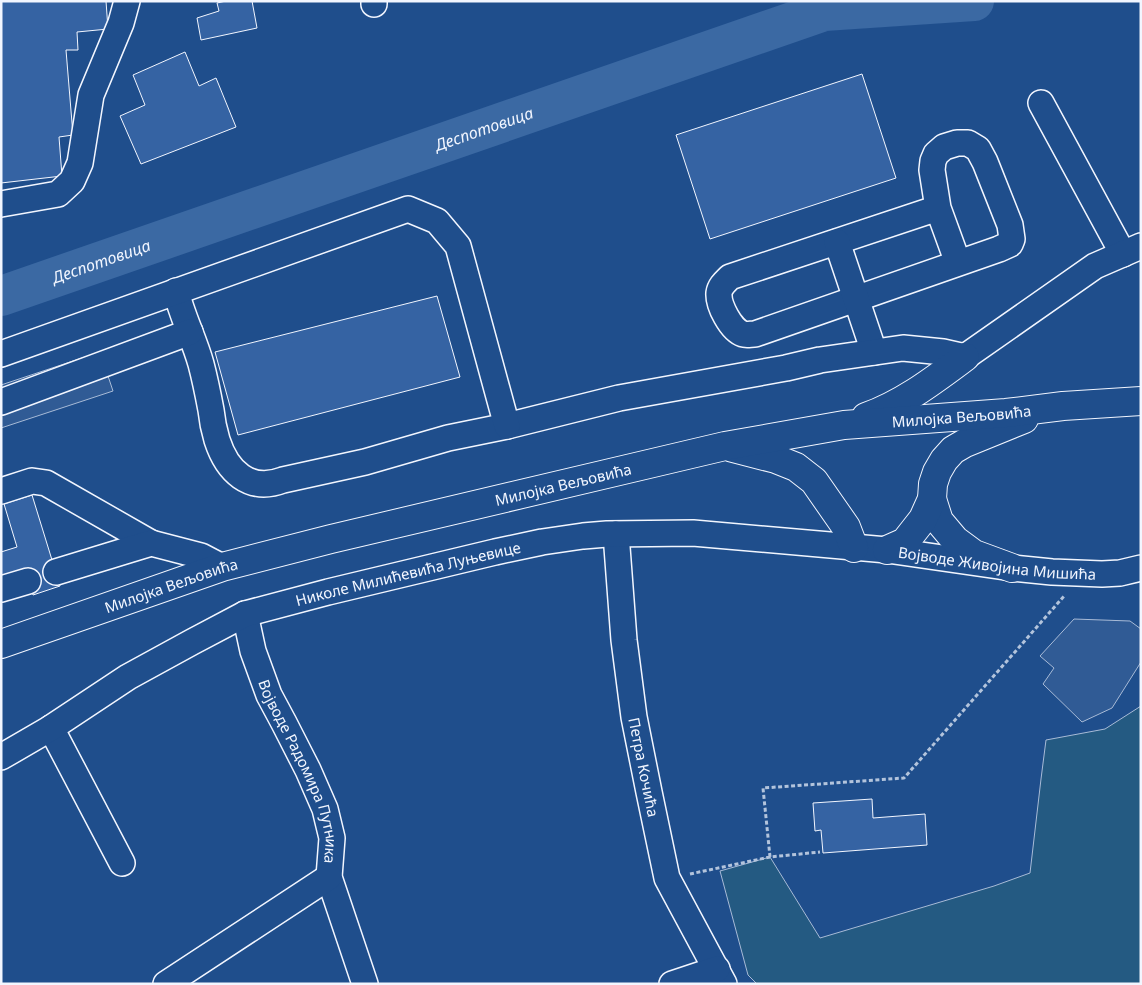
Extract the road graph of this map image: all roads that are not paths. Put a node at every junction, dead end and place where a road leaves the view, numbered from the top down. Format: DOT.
graph roads {
  1 [pos="127,1"];
  2 [pos="1041,103"];
  3 [pos="1,204"];
  4 [pos="938,208"];
  5 [pos="837,242"];
  6 [pos="1132,250"];
  7 [pos="958,263"];
  8 [pos="176,291"];
  9 [pos="856,299"];
  10 [pos="190,332"];
  11 [pos="874,352"];
  12 [pos="1,354"];
  13 [pos="965,357"];
  14 [pos="1141,401"];
  15 [pos="1,402"];
  16 [pos="1063,406"];
  17 [pos="844,425"];
  18 [pos="507,426"];
  19 [pos="724,446"];
  20 [pos="1,491"];
  21 [pos="932,499"];
  22 [pos="616,534"];
  23 [pos="151,543"];
  24 [pos="854,548"];
  25 [pos="887,550"];
  26 [pos="222,567"];
  27 [pos="1012,568"];
  28 [pos="1141,568"];
  29 [pos="56,572"];
  30 [pos="28,581"];
  31 [pos="1,589"];
  32 [pos="245,614"];
  33 [pos="1,644"];
  34 [pos="51,728"];
  35 [pos="1,757"];
  36 [pos="122,863"];
  37 [pos="329,877"];
  38 [pos="720,977"];
  39 [pos="166,984"];
  40 [pos="365,984"];
  41 [pos="672,984"];
  1 -- 3 [label="street"];
  2 -- 6 [label="street"];
  4 -- 5 [label="street"];
  4 -- 7 [label="street"];
  4 -- 7 [label="street"];
  5 -- 9 [label="street"];
  5 -- 9 [label="street"];
  6 -- 13 [label="street"];
  7 -- 9 [label="street"];
  8 -- 10 [label="street"];
  8 -- 12 [label="street"];
  8 -- 18 [label="street"];
  9 -- 11 [label="street"];
  10 -- 15 [label="street"];
  10 -- 18 [label="street"];
  11 -- 13 [label="street"];
  11 -- 18 [label="street"];
  13 -- 17 [label="main road"];
  14 -- 16 [label="main road, Милојка Вељовића"];
  16 -- 17 [label="main road, Милојка Вељовића"];
  16 -- 21 [label="main road"];
  17 -- 19 [label="main road, Милојка Вељовића"];
  19 -- 24 [label="main road"];
  19 -- 26 [label="main road, Милојка Вељовића"];
  20 -- 23 [label="street"];
  21 -- 25 [label="main road"];
  21 -- 27 [label="main road"];
  22 -- 24 [label="street, Николе Милићевића Луњевице"];
  22 -- 32 [label="street, Николе Милићевића Луњевице"];
  22 -- 38 [label="street, Петра Кочића"];
  23 -- 26 [label="street"];
  23 -- 29 [label="street"];
  24 -- 25 [label="street, Војводе Живојина Мишића"];
  25 -- 27 [label="street, Војводе Живојина Мишића"];
  26 -- 33 [label="main road, Милојка Вељовића"];
  27 -- 28 [label="street, Војводе Живојина Мишића"];
  30 -- 31 [label="street"];
  32 -- 34 [label="street, Николе Милићевића Луњевице"];
  32 -- 37 [label="street, Војводе Радомира Путника"];
  34 -- 35 [label="street, Николе Милићевића Луњевице"];
  34 -- 36 [label="street"];
  37 -- 39 [label="street"];
  37 -- 40 [label="street, Војводе Радомира Путника"];
  38 -- 41 [label="street"];
}
